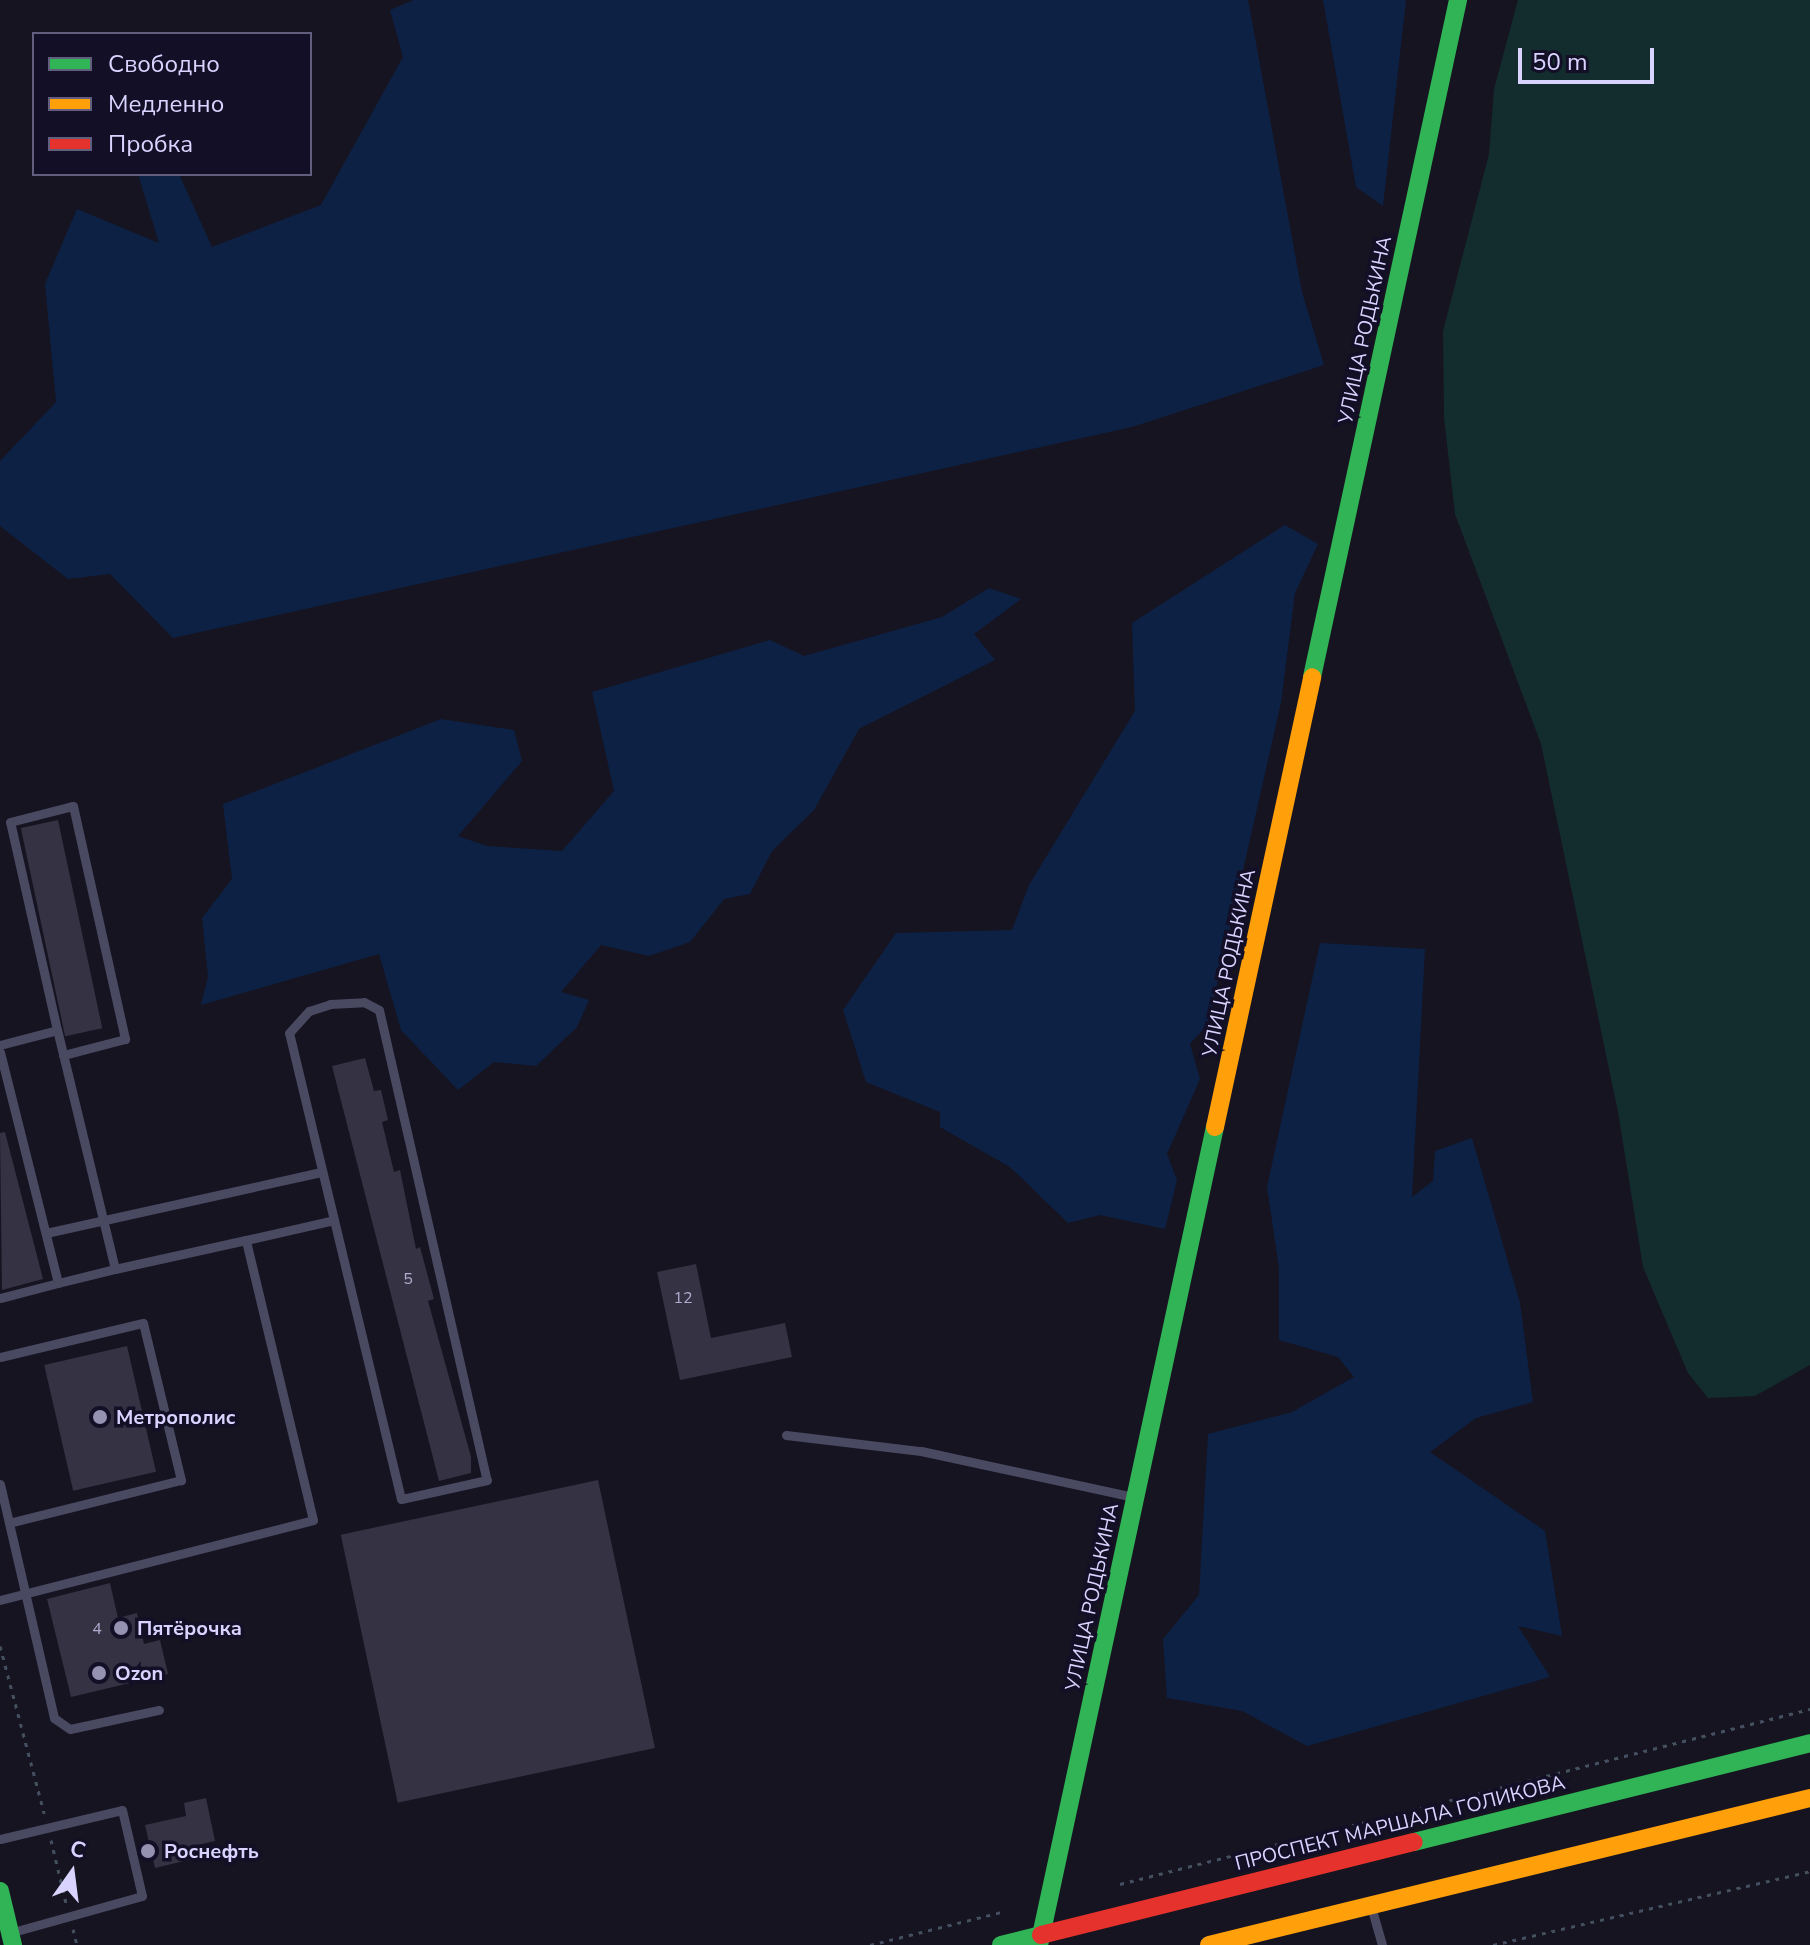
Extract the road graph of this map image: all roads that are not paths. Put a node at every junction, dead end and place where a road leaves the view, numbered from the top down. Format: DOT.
graph roads {
  1 [pos="1458,0"];
  2 [pos="57,1030"];
  3 [pos="0,1045"];
  4 [pos="0,1052"];
  5 [pos="63,1055"];
  6 [pos="322,1172"];
  7 [pos="103,1220"];
  8 [pos="334,1220"];
  9 [pos="46,1233"];
  10 [pos="246,1240"];
  11 [pos="115,1269"];
  12 [pos="58,1283"];
  13 [pos="0,1298"];
  14 [pos="0,1357"];
  15 [pos="786,1435"];
  16 [pos="0,1484"];
  17 [pos="1136,1498"];
  18 [pos="9,1523"];
  19 [pos="26,1594"];
  20 [pos="0,1600"];
  21 [pos="159,1710"];
  22 [pos="1810,1743"];
  23 [pos="1810,1798"];
  24 [pos="0,1839"];
  25 [pos="0,1891"];
  26 [pos="1371,1906"];
  27 [pos="12,1939"];
  28 [pos="1040,1940"];
  29 [pos="1236,1942"];
  30 [pos="1001,1945"];
  31 [pos="1209,1945"];
  32 [pos="1382,1945"];
  1 -- 17 [label="main road, УЛИЦА РОДЬКИНА"];
  2 -- 3 [label="lane"];
  2 -- 5 [label="lane"];
  2 -- 5 [label="lane"];
  4 -- 9 [label="lane"];
  5 -- 7 [label="lane"];
  6 -- 7 [label="lane"];
  6 -- 8 [label="lane"];
  6 -- 8 [label="lane"];
  7 -- 9 [label="lane"];
  7 -- 11 [label="lane"];
  8 -- 10 [label="lane"];
  9 -- 12 [label="lane"];
  10 -- 11 [label="lane"];
  10 -- 19 [label="lane"];
  11 -- 12 [label="lane"];
  12 -- 13 [label="lane"];
  14 -- 18 [label="lane"];
  15 -- 17 [label="lane"];
  16 -- 18 [label="lane"];
  17 -- 28 [label="main road, УЛИЦА РОДЬКИНА"];
  18 -- 19 [label="lane"];
  19 -- 20 [label="lane"];
  19 -- 21 [label="lane"];
  22 -- 28 [label="main road, ПРОСПЕКТ МАРШАЛА ГОЛИКОВА"];
  23 -- 26 [label="main road"];
  24 -- 27 [label="lane"];
  25 -- 27 [label="main road"];
  26 -- 29 [label="main road"];
  26 -- 32 [label="lane"];
  28 -- 30 [label="main road, ПРОСПЕКТ МАРШАЛА ГОЛИКОВА"];
  29 -- 31 [label="main road"];
}
